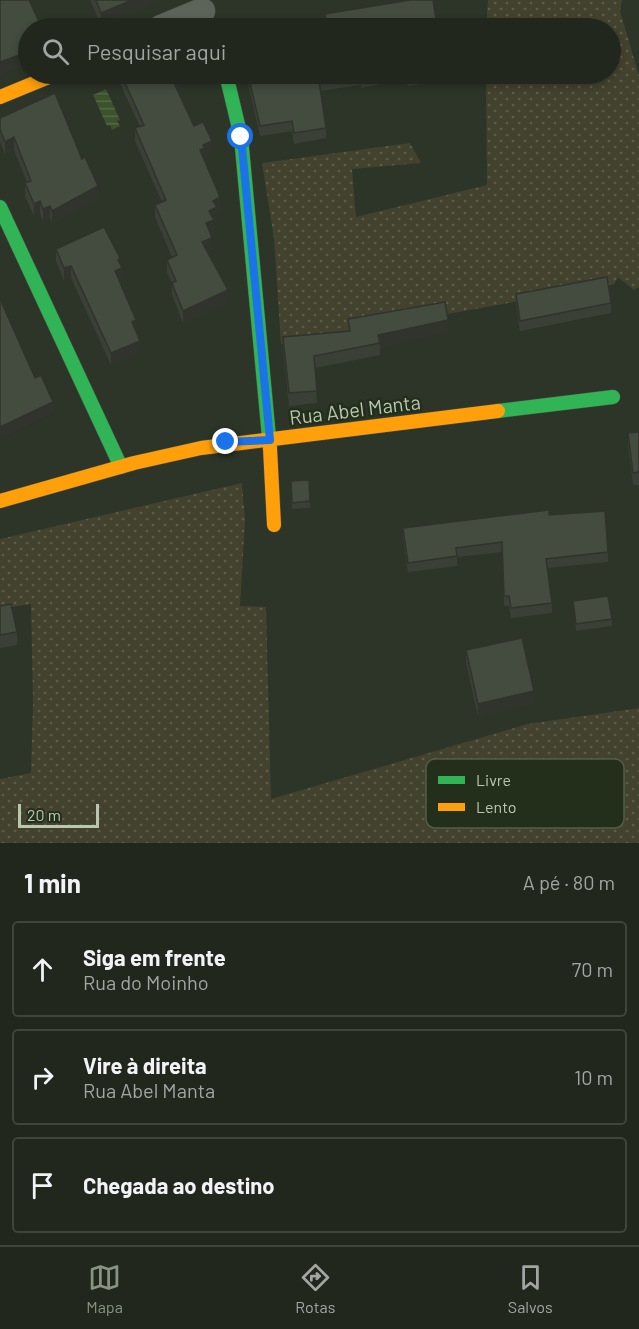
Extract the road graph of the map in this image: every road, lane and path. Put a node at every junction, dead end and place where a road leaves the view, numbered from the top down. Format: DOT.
graph roads {
  1 [pos="33,84"];
  2 [pos="228,84"];
  3 [pos="0,98"];
  4 [pos="0,207"];
  5 [pos="613,398"];
  6 [pos="270,440"];
  7 [pos="121,467"];
  8 [pos="0,501"];
  9 [pos="274,525"];
  1 -- 3 [label="street"];
  2 -- 6 [label="street"];
  4 -- 7 [label="street"];
  5 -- 6 [label="street, Rua Abel Manta"];
  6 -- 7 [label="street, Rua Abel Manta"];
  6 -- 9 [label="street"];
  7 -- 8 [label="street, Rua Abel Manta"];
}
